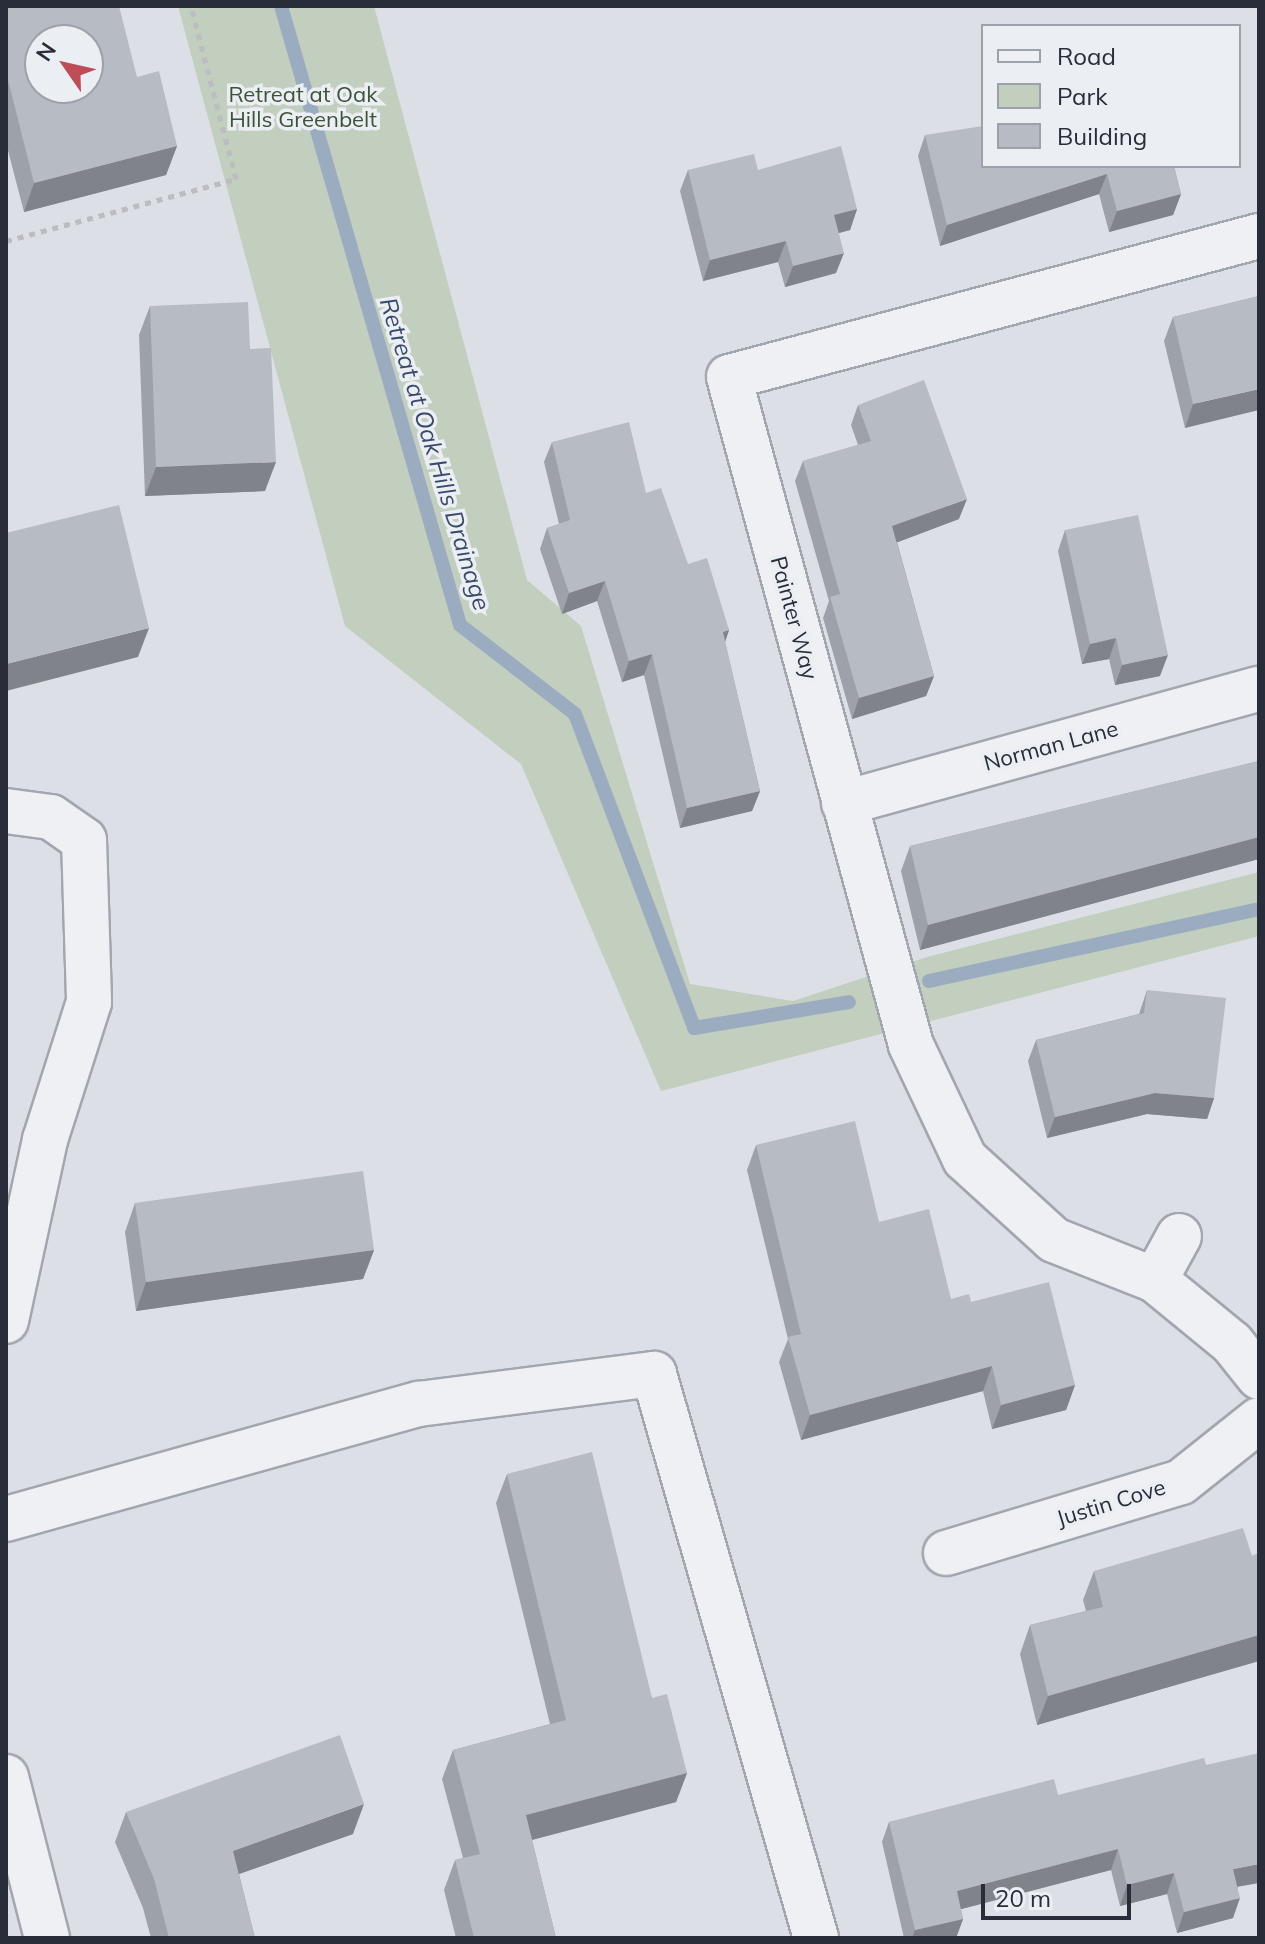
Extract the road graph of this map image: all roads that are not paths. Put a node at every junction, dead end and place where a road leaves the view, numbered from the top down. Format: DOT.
graph roads {
  1 [pos="1259,236"];
  2 [pos="1259,689"];
  3 [pos="844,803"];
  4 [pos="6,811"];
  5 [pos="1179,1236"];
  6 [pos="1155,1280"];
  7 [pos="6,1321"];
  8 [pos="1259,1377"];
  9 [pos="1259,1420"];
  10 [pos="6,1519"];
  11 [pos="946,1553"];
  12 [pos="6,1777"];
  13 [pos="47,1938"];
  14 [pos="816,1938"];
  1 -- 3 [label="street, Painter Way"];
  2 -- 3 [label="street, Norman Lane"];
  3 -- 6 [label="street, Painter Way"];
  4 -- 7 [label="street"];
  5 -- 6 [label="street"];
  6 -- 8 [label="street, Painter Way"];
  9 -- 11 [label="street, Justin Cove"];
  10 -- 14 [label="street"];
  12 -- 13 [label="street"];
}
